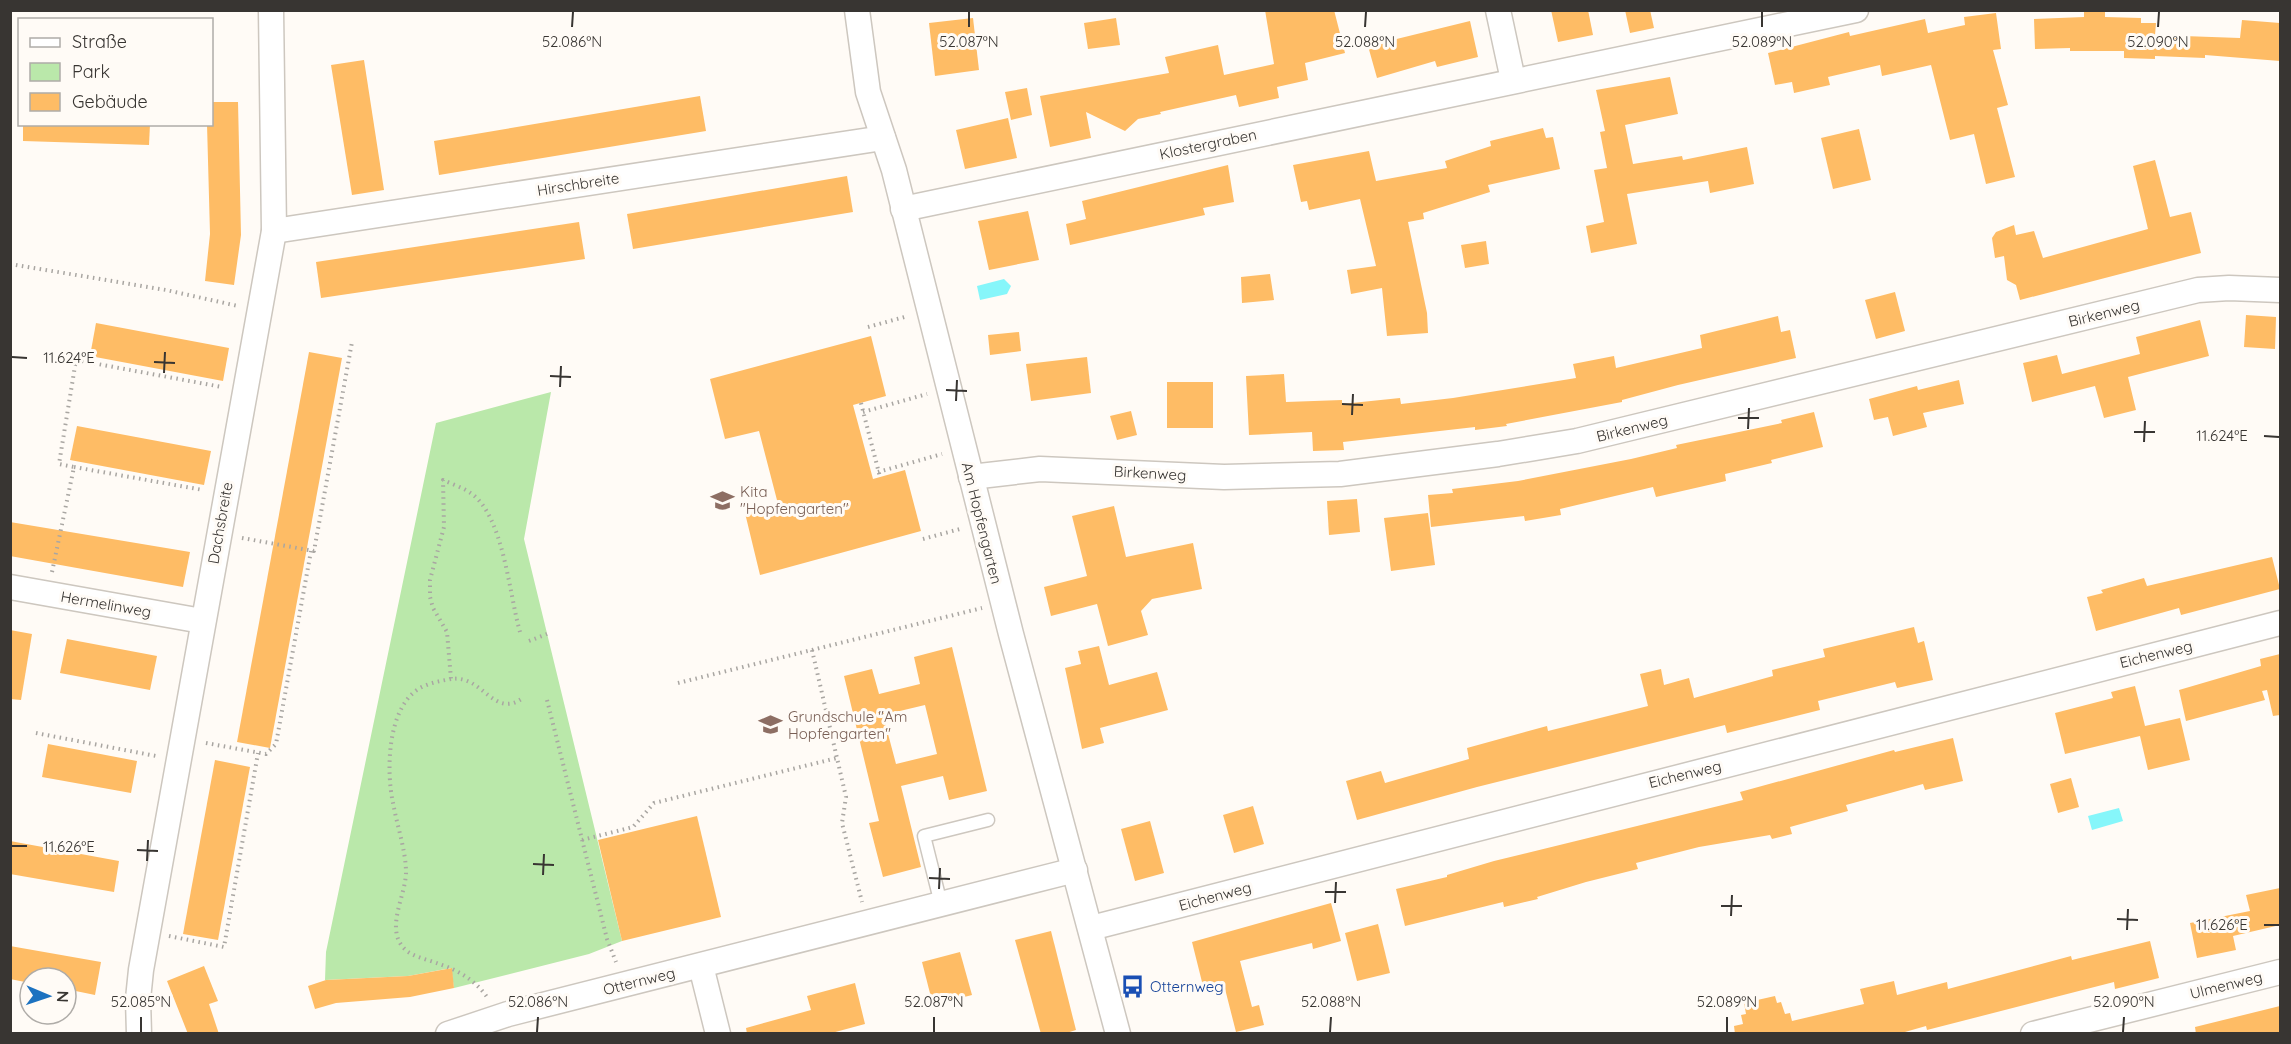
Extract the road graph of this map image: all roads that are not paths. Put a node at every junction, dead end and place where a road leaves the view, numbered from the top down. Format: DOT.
graph roads {
  1 [pos="271,10"];
  2 [pos="857,10"];
  3 [pos="1498,10"];
  4 [pos="1856,10"];
  5 [pos="1513,80"];
  6 [pos="883,138"];
  7 [pos="903,209"];
  8 [pos="273,231"];
  9 [pos="2280,290"];
  10 [pos="971,477"];
  11 [pos="10,587"];
  12 [pos="202,621"];
  13 [pos="2280,623"];
  14 [pos="988,820"];
  15 [pos="1075,870"];
  16 [pos="941,904"];
  17 [pos="1090,928"];
  18 [pos="701,966"];
  19 [pos="2280,972"];
  20 [pos="139,1034"];
  21 [pos="448,1034"];
  22 [pos="718,1034"];
  23 [pos="1118,1034"];
  24 [pos="2032,1034"];
  1 -- 8 [label="street, Dachsbreite"];
  2 -- 6 [label="street, Am Hopfengarten"];
  3 -- 5 [label="street"];
  4 -- 5 [label="street, Klostergraben"];
  5 -- 7 [label="street, Klostergraben"];
  6 -- 7 [label="street, Am Hopfengarten"];
  6 -- 8 [label="street, Hirschbreite"];
  7 -- 10 [label="street, Am Hopfengarten"];
  8 -- 12 [label="street, Dachsbreite"];
  9 -- 10 [label="street, Birkenweg"];
  10 -- 15 [label="street, Am Hopfengarten"];
  11 -- 12 [label="street, Hermelinweg"];
  12 -- 20 [label="street, Dachsbreite"];
  13 -- 17 [label="street, Eichenweg"];
  14 -- 16 [label="lane"];
  15 -- 16 [label="street, Otternweg"];
  15 -- 17 [label="street, Am Hopfengarten"];
  16 -- 18 [label="street, Otternweg"];
  17 -- 23 [label="street, Am Hopfengarten"];
  18 -- 21 [label="street, Otternweg"];
  18 -- 22 [label="street"];
  19 -- 24 [label="street, Ulmenweg"];
}
